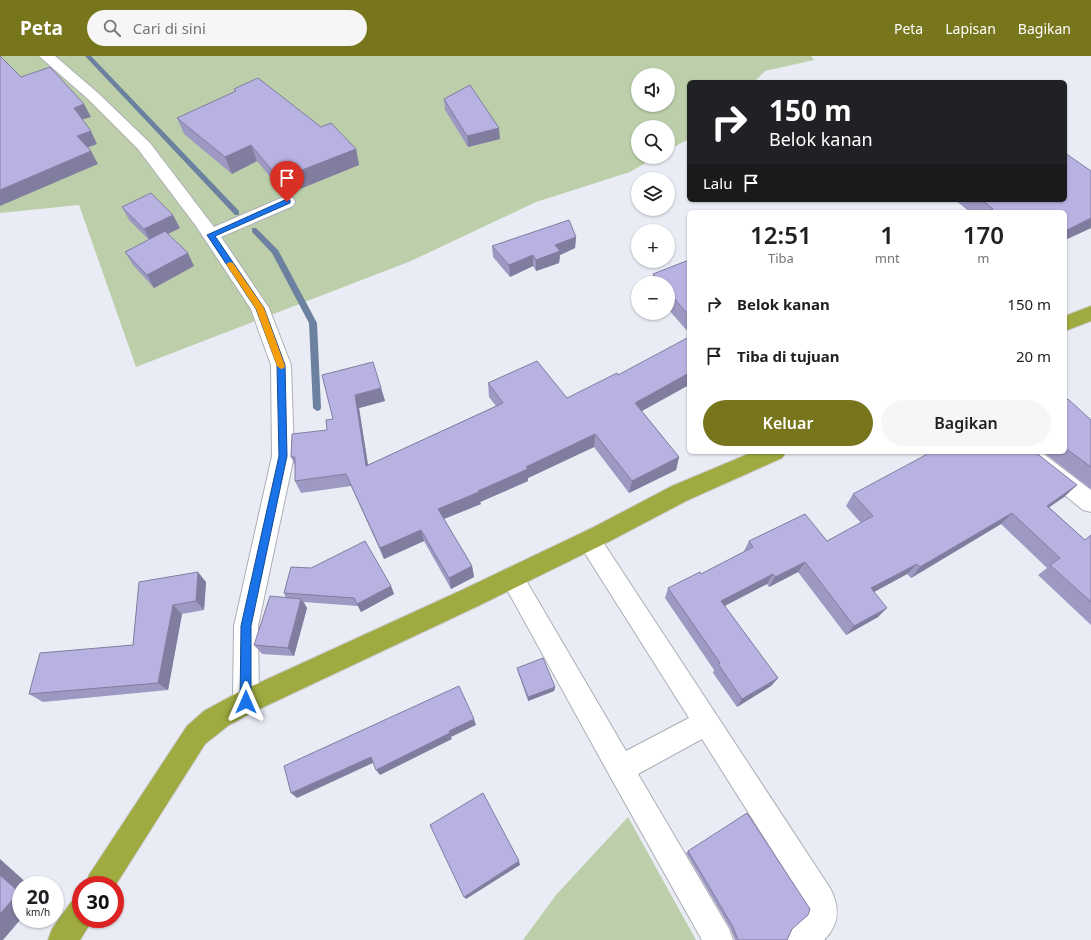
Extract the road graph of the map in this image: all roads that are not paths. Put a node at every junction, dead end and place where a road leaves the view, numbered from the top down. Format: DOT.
graph roads {
  1 [pos="46,56"];
  2 [pos="287,202"];
  3 [pos="210,235"];
  4 [pos="1091,313"];
  5 [pos="1067,323"];
  6 [pos="770,454"];
  7 [pos="1029,454"];
  8 [pos="1091,503"];
  9 [pos="589,540"];
  10 [pos="512,577"];
  11 [pos="246,702"];
  12 [pos="707,722"];
  13 [pos="620,769"];
  14 [pos="104,876"];
  15 [pos="72,926"];
  16 [pos="63,940"];
  17 [pos="718,940"];
  18 [pos="799,940"];
  1 -- 3 [label="street"];
  2 -- 3 [label="street"];
  3 -- 11 [label="street"];
  4 -- 5 [label="highway"];
  6 -- 9 [label="highway"];
  7 -- 8 [label="street"];
  9 -- 10 [label="highway"];
  9 -- 12 [label="street"];
  10 -- 11 [label="highway"];
  10 -- 13 [label="street"];
  11 -- 14 [label="highway"];
  12 -- 13 [label="street"];
  12 -- 18 [label="street"];
  13 -- 17 [label="street"];
  15 -- 16 [label="highway"];
}
